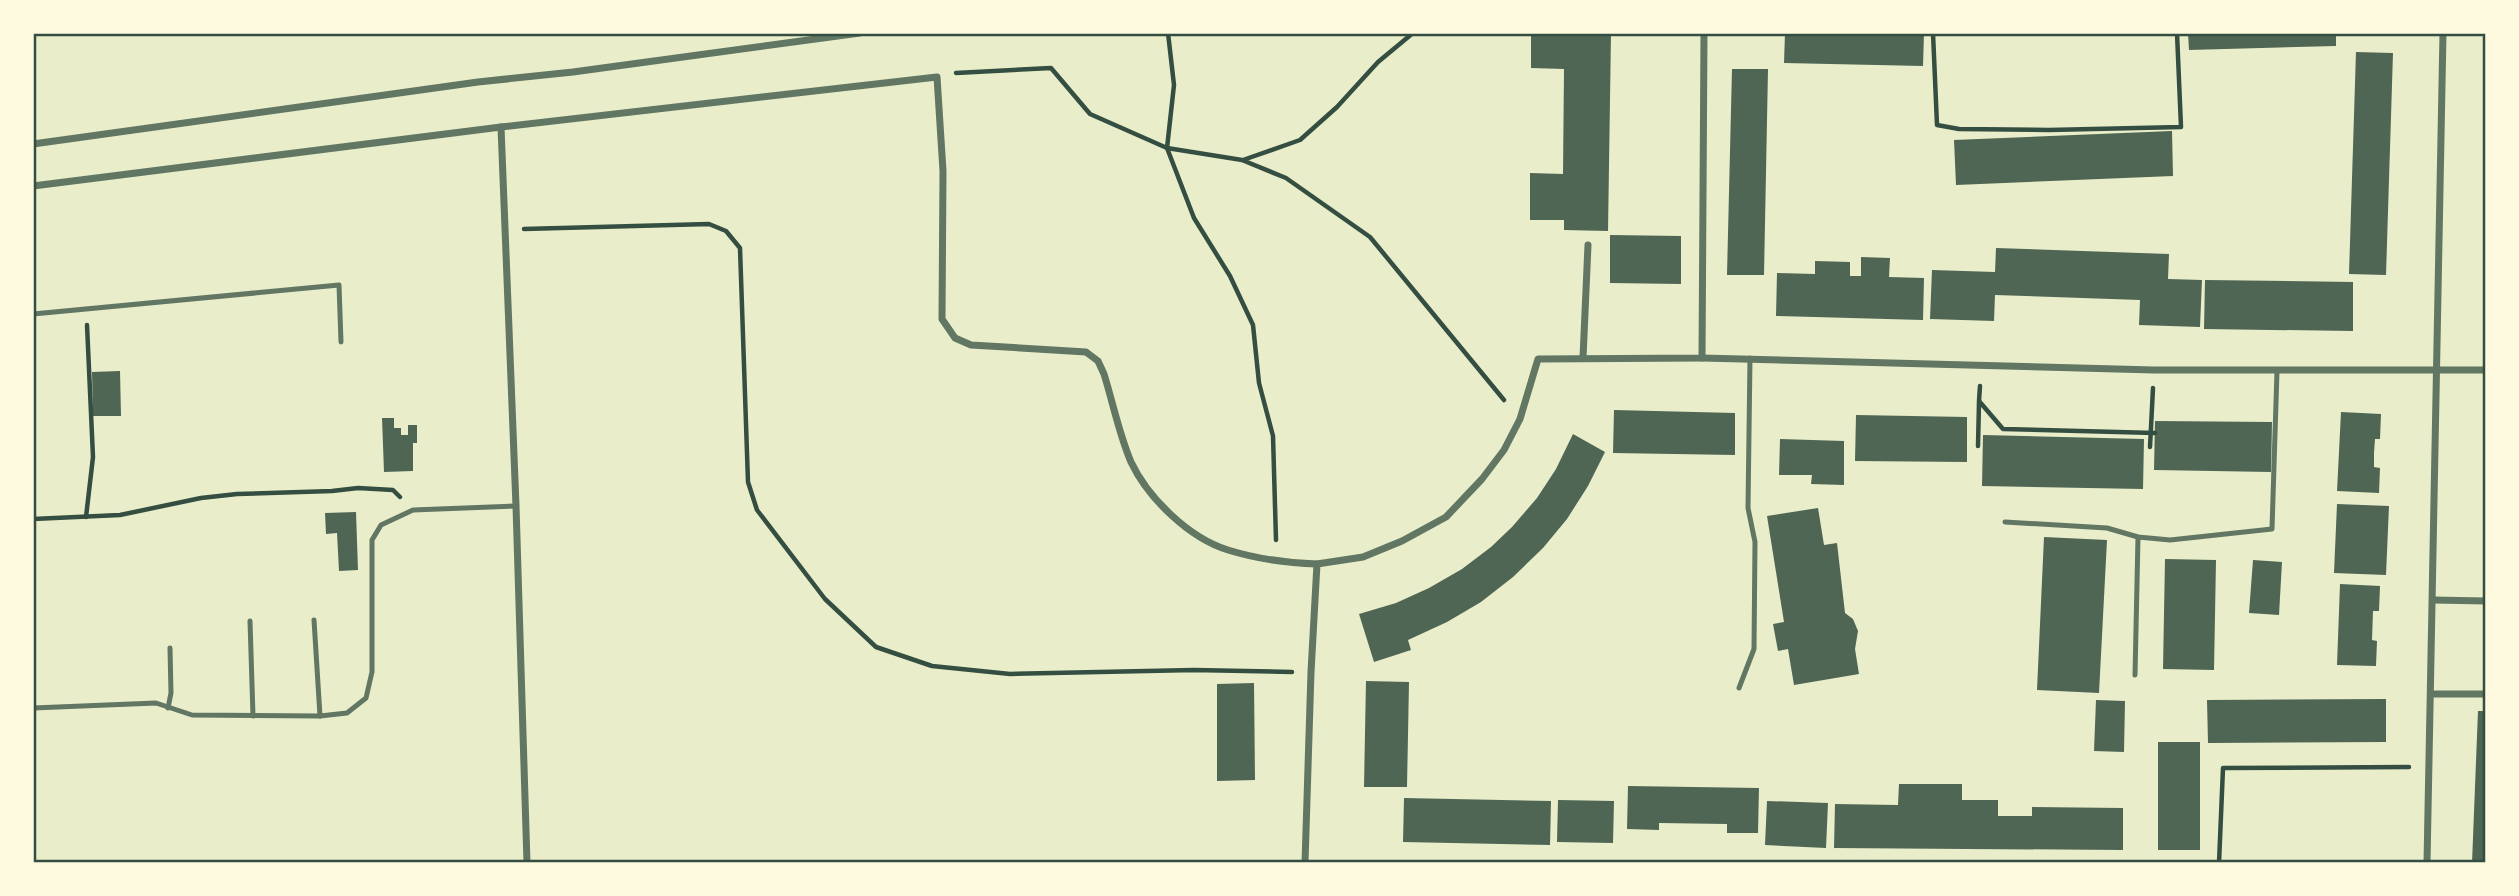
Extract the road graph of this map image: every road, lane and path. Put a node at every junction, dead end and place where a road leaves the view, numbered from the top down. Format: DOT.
graph roads {
  1 [pos="860,33"];
  2 [pos="1168,33"];
  3 [pos="1413,33"];
  4 [pos="1704,33"];
  5 [pos="1933,33"];
  6 [pos="2177,33"];
  7 [pos="2443,33"];
  8 [pos="937,77"];
  9 [pos="501,127"];
  10 [pos="33,144"];
  11 [pos="1167,148"];
  12 [pos="1242,160"];
  13 [pos="33,186"];
  14 [pos="505,229"];
  15 [pos="1588,245"];
  16 [pos="86,309"];
  17 [pos="33,314"];
  18 [pos="341,342"];
  19 [pos="1583,358"];
  20 [pos="1702,358"];
  21 [pos="1750,358"];
  22 [pos="1981,364"];
  23 [pos="2154,370"];
  24 [pos="2486,370"];
  25 [pos="2438,371"];
  26 [pos="2277,372"];
  27 [pos="1979,401"];
  28 [pos="1520,419"];
  29 [pos="2152,433"];
  30 [pos="1978,446"];
  31 [pos="2150,447"];
  32 [pos="516,506"];
  33 [pos="413,510"];
  34 [pos="86,517"];
  35 [pos="33,519"];
  36 [pos="2005,522"];
  37 [pos="2138,537"];
  38 [pos="1276,562"];
  39 [pos="1317,564"];
  40 [pos="2433,600"];
  41 [pos="2486,601"];
  42 [pos="314,620"];
  43 [pos="250,621"];
  44 [pos="170,648"];
  45 [pos="1311,672"];
  46 [pos="2135,675"];
  47 [pos="1739,688"];
  48 [pos="2432,694"];
  49 [pos="2486,694"];
  50 [pos="33,708"];
  51 [pos="168,708"];
  52 [pos="253,716"];
  53 [pos="320,716"];
  54 [pos="2431,767"];
  55 [pos="527,863"];
  56 [pos="1305,863"];
  57 [pos="2219,863"];
  58 [pos="2427,863"];
  1 -- 10 [label="street"];
  2 -- 11 [label="path"];
  3 -- 12 [label="path"];
  4 -- 20 [label="street"];
  5 -- 6 [label="path"];
  7 -- 25 [label="street"];
  8 -- 9 [label="street"];
  8 -- 11 [label="path"];
  8 -- 38 [label="street"];
  9 -- 13 [label="street"];
  9 -- 14 [label="street"];
  11 -- 12 [label="path"];
  11 -- 38 [label="path"];
  12 -- 28 [label="path"];
  14 -- 32 [label="street"];
  14 -- 45 [label="path"];
  15 -- 19 [label="street"];
  16 -- 17 [label="lane"];
  16 -- 18 [label="lane"];
  16 -- 34 [label="path"];
  19 -- 20 [label="street"];
  19 -- 28 [label="street"];
  20 -- 21 [label="street"];
  21 -- 22 [label="street"];
  21 -- 47 [label="lane"];
  22 -- 23 [label="street"];
  22 -- 27 [label="path"];
  23 -- 26 [label="street"];
  23 -- 29 [label="path"];
  24 -- 25 [label="street"];
  25 -- 26 [label="street"];
  25 -- 40 [label="street"];
  26 -- 37 [label="lane"];
  27 -- 29 [label="path"];
  27 -- 30 [label="path"];
  28 -- 39 [label="street"];
  29 -- 31 [label="path"];
  32 -- 33 [label="lane"];
  32 -- 55 [label="street"];
  33 -- 34 [label="path"];
  33 -- 53 [label="lane"];
  34 -- 35 [label="path"];
  36 -- 37 [label="lane"];
  37 -- 46 [label="lane"];
  38 -- 39 [label="street"];
  39 -- 45 [label="street"];
  40 -- 41 [label="street"];
  40 -- 48 [label="street"];
  42 -- 53 [label="lane"];
  43 -- 52 [label="lane"];
  44 -- 51 [label="lane"];
  45 -- 56 [label="street"];
  48 -- 49 [label="street"];
  48 -- 54 [label="street"];
  50 -- 51 [label="lane"];
  51 -- 52 [label="lane"];
  52 -- 53 [label="lane"];
  54 -- 57 [label="path"];
  54 -- 58 [label="street"];
}
